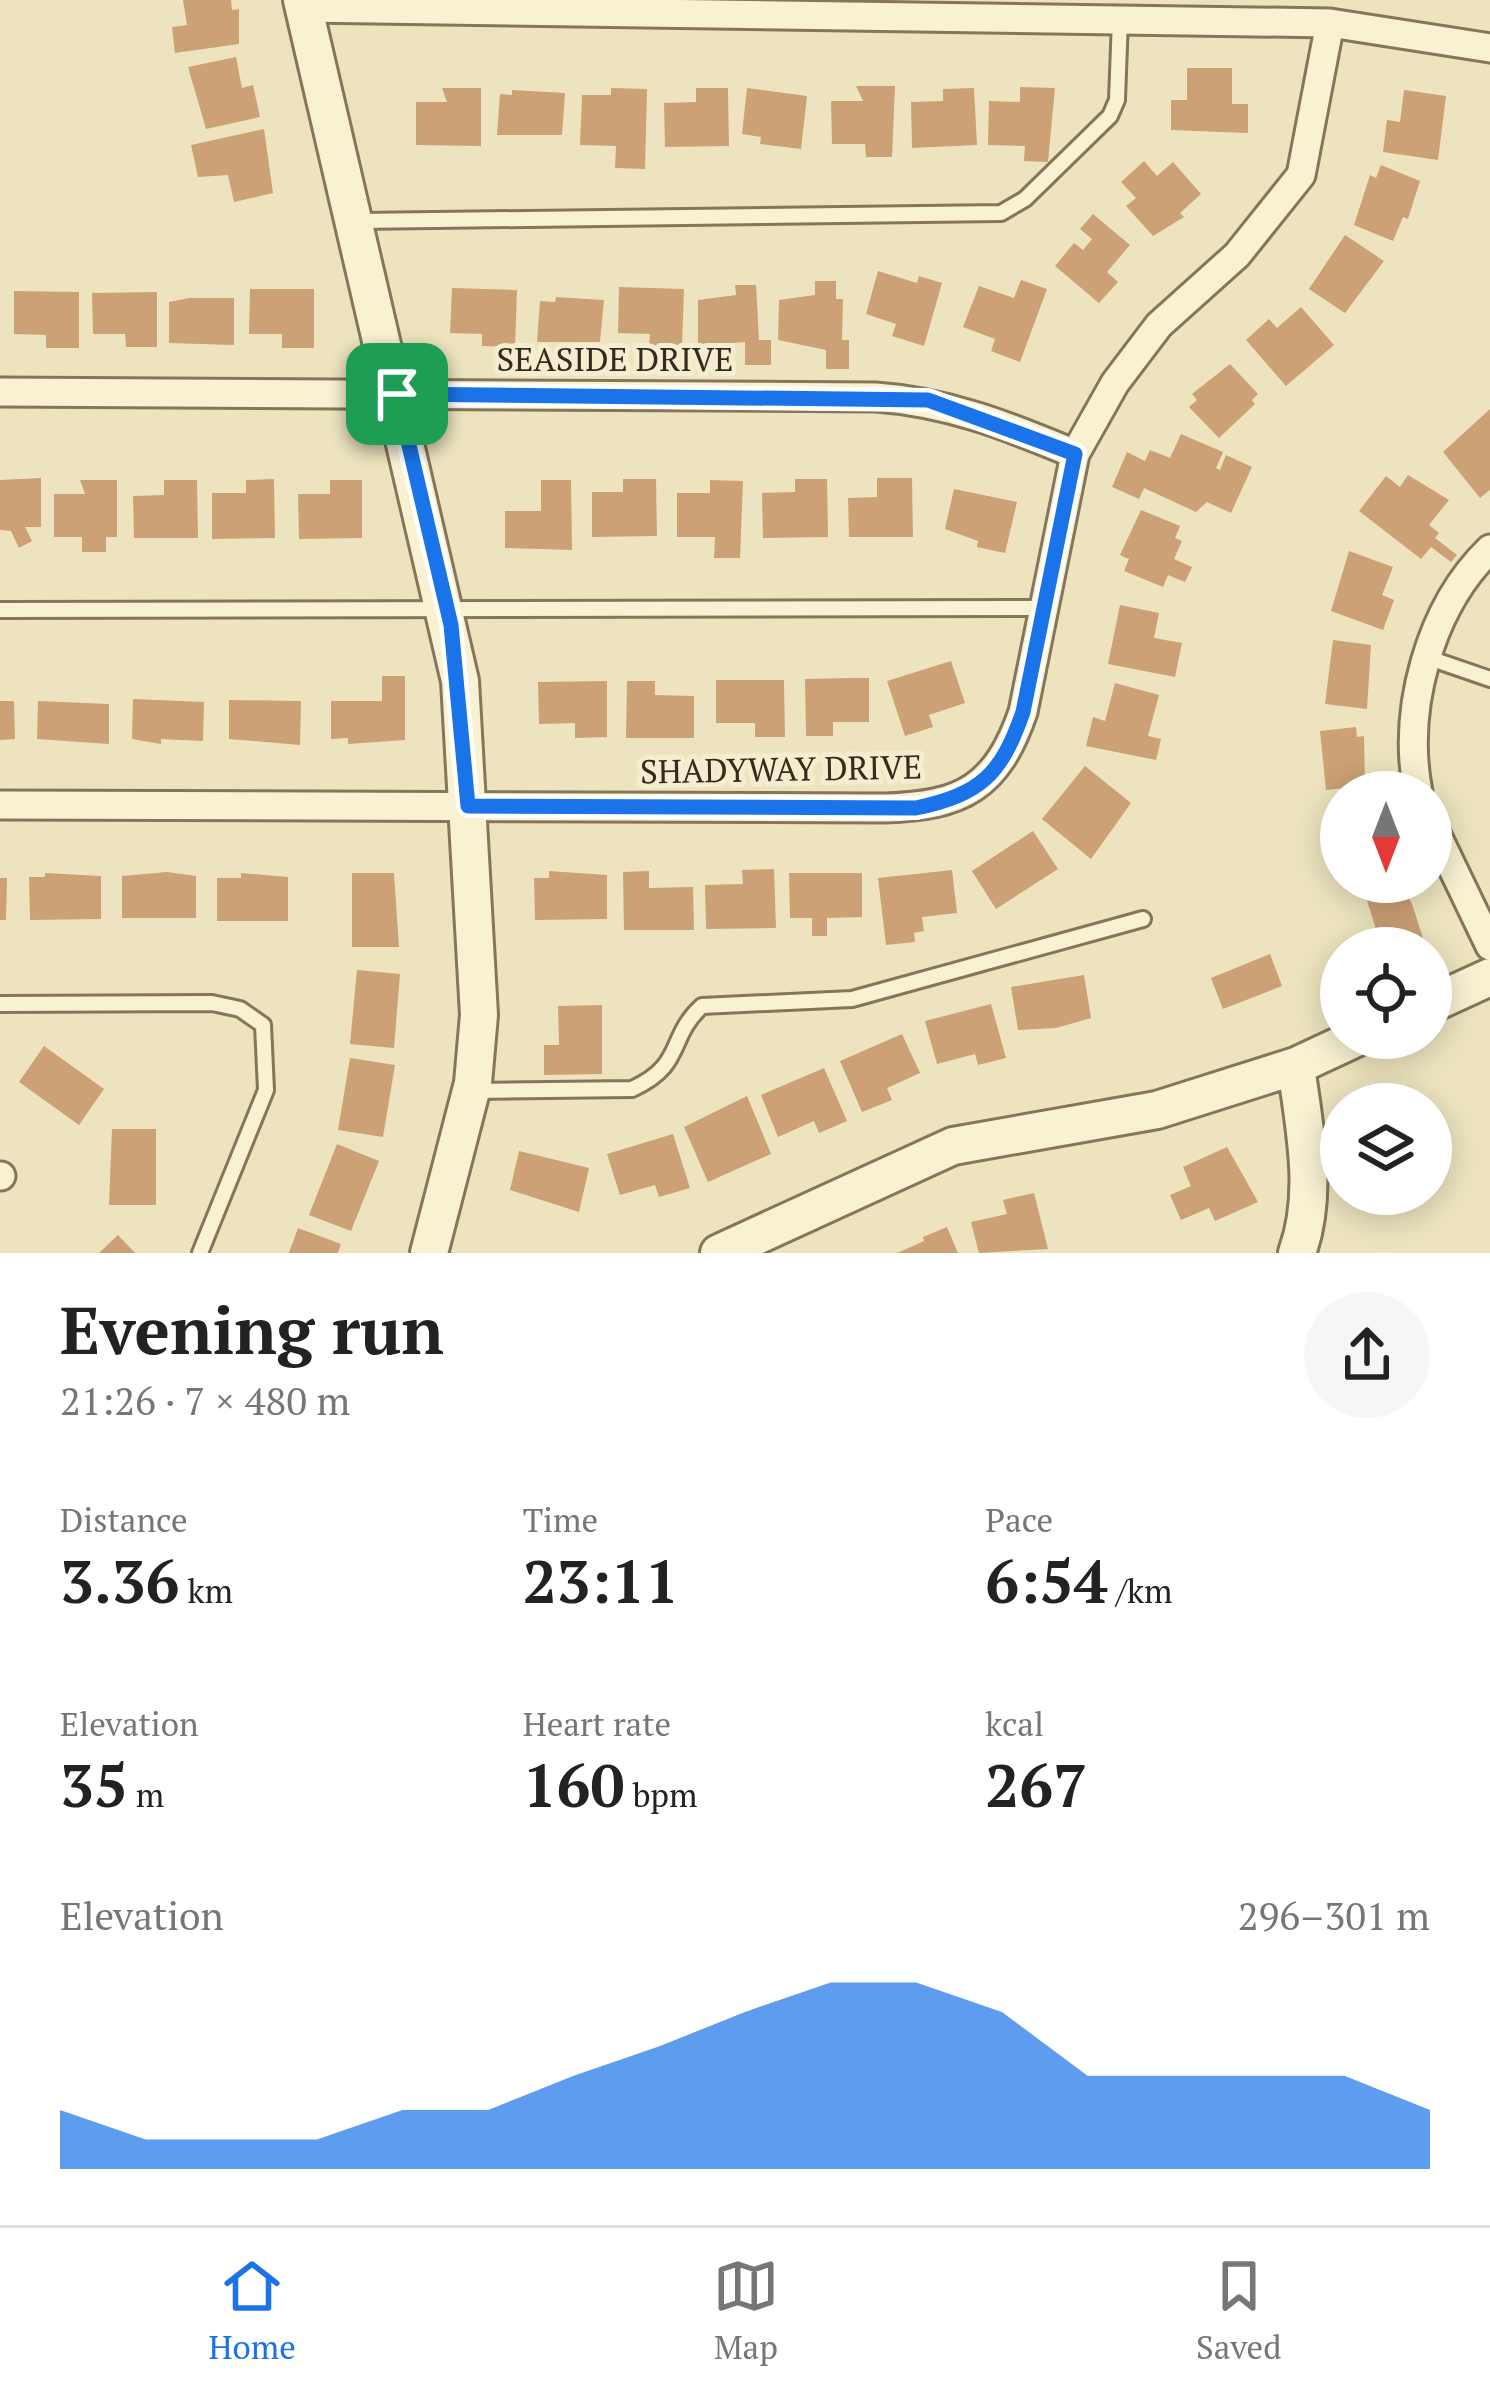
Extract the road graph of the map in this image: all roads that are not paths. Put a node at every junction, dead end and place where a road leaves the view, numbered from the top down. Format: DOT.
graph roads {
  1 [pos="303,4"];
  2 [pos="1120,19"];
  3 [pos="1330,23"];
  4 [pos="1490,48"];
  5 [pos="355,221"];
  6 [pos="0,392"];
  7 [pos="397,394"];
  8 [pos="1075,454"];
  9 [pos="1490,549"];
  10 [pos="447,608"];
  11 [pos="1042,608"];
  12 [pos="0,610"];
  13 [pos="1429,658"];
  14 [pos="1490,680"];
  15 [pos="1416,771"];
  16 [pos="0,805"];
  17 [pos="468,806"];
  18 [pos="1452,867"];
  19 [pos="1143,920"];
  20 [pos="1490,946"];
  21 [pos="1490,976"];
  22 [pos="1452,994"];
  23 [pos="0,1004"];
  24 [pos="1320,1055"];
  25 [pos="1296,1066"];
  26 [pos="471,1091"];
  27 [pos="441,1250"];
  28 [pos="200,1253"];
  29 [pos="719,1253"];
  30 [pos="1297,1253"];
  1 -- 2 [label="street"];
  1 -- 5 [label="street"];
  2 -- 3 [label="street"];
  2 -- 5 [label="lane"];
  3 -- 4 [label="street"];
  3 -- 8 [label="street, SHADYWAY DRIVE"];
  5 -- 7 [label="street"];
  6 -- 7 [label="street, SEASIDE DRIVE"];
  7 -- 8 [label="street, SEASIDE DRIVE"];
  7 -- 10 [label="street"];
  8 -- 11 [label="street, SHADYWAY DRIVE"];
  9 -- 13 [label="street"];
  10 -- 11 [label="lane"];
  10 -- 12 [label="lane"];
  10 -- 17 [label="street"];
  11 -- 17 [label="street, SHADYWAY DRIVE"];
  13 -- 14 [label="lane"];
  13 -- 15 [label="street"];
  16 -- 17 [label="street, SHADYWAY DRIVE"];
  17 -- 26 [label="street"];
  18 -- 20 [label="street"];
  19 -- 26 [label="lane"];
  21 -- 22 [label="street"];
  23 -- 28 [label="lane"];
  24 -- 25 [label="street"];
  25 -- 29 [label="street"];
  25 -- 30 [label="street"];
  26 -- 27 [label="street"];
}
